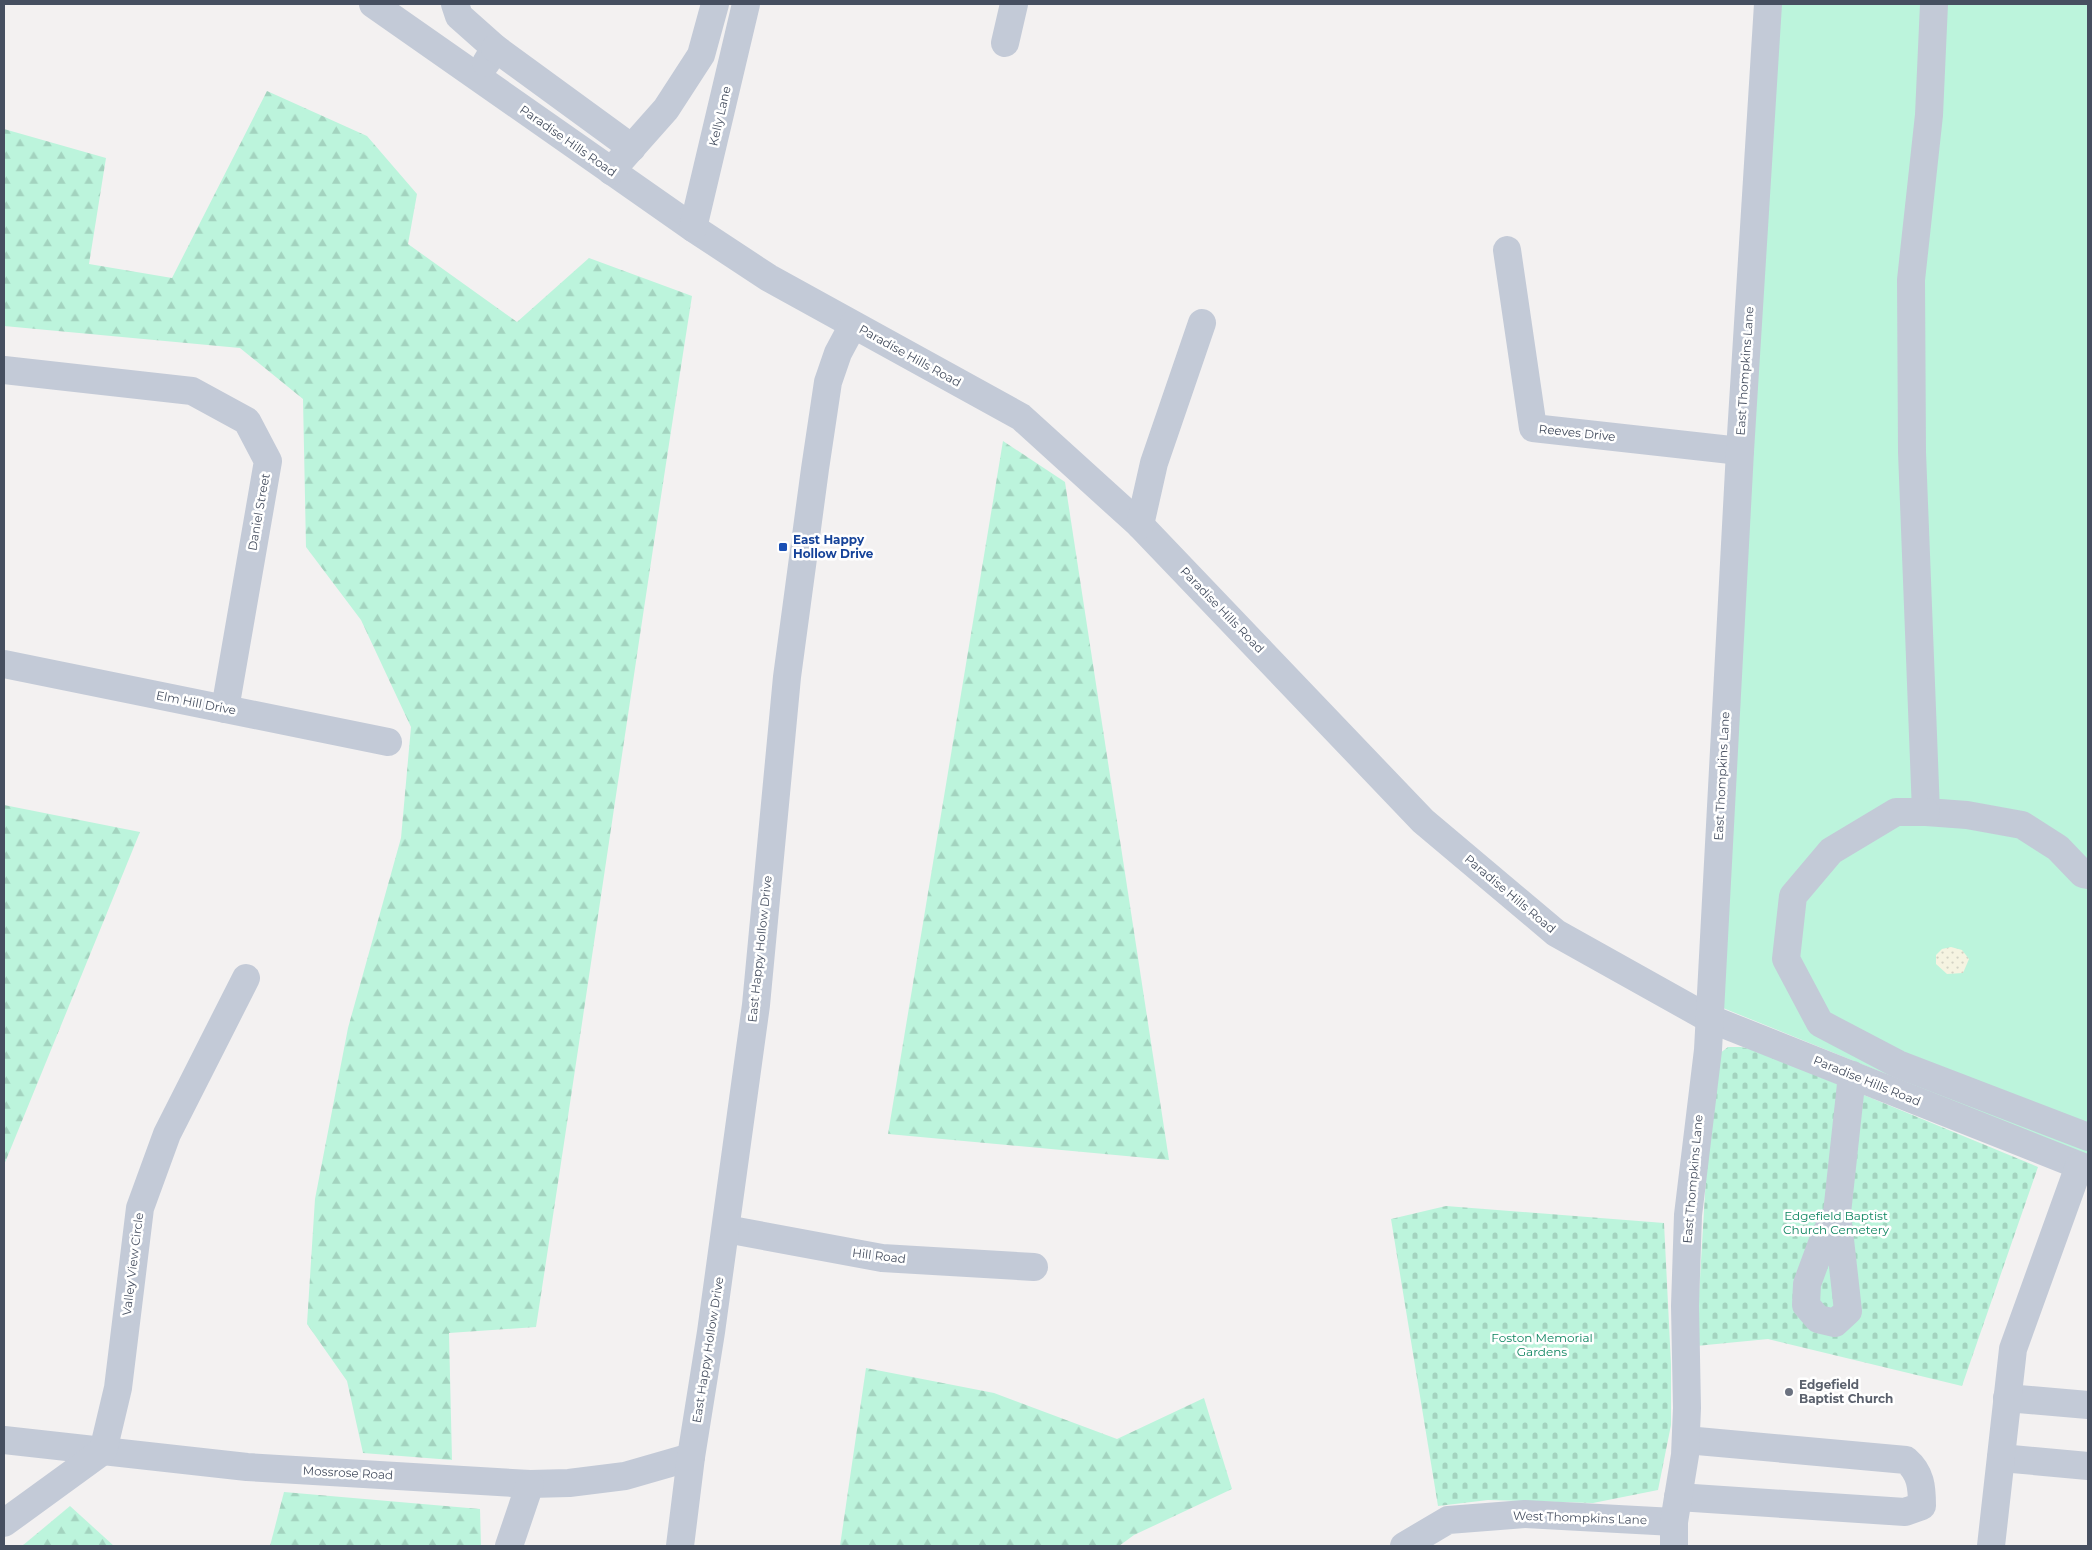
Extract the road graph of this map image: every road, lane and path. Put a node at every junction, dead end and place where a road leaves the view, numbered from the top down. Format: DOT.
graph roads {
  1 [pos="455,4"];
  2 [pos="715,4"];
  3 [pos="746,4"];
  4 [pos="1014,4"];
  5 [pos="1768,4"];
  6 [pos="1934,4"];
  7 [pos="386,8"];
  8 [pos="1005,43"];
  9 [pos="495,48"];
  10 [pos="479,78"];
  11 [pos="569,103"];
  12 [pos="550,128"];
  13 [pos="632,148"];
  14 [pos="611,171"];
  15 [pos="693,228"];
  16 [pos="1507,250"];
  17 [pos="1202,323"];
  18 [pos="854,325"];
  19 [pos="4,370"];
  20 [pos="1740,451"];
  21 [pos="1140,525"];
  22 [pos="4,664"];
  23 [pos="225,708"];
  24 [pos="388,742"];
  25 [pos="1926,812"];
  26 [pos="2088,875"];
  27 [pos="246,978"];
  28 [pos="1708,1018"];
  29 [pos="1852,1075"];
  30 [pos="2088,1137"];
  31 [pos="2084,1167"];
  32 [pos="1837,1213"];
  33 [pos="726,1229"];
  34 [pos="1034,1267"];
  35 [pos="2007,1398"];
  36 [pos="2088,1406"];
  37 [pos="4,1440"];
  38 [pos="1686,1440"];
  39 [pos="103,1451"];
  40 [pos="691,1457"];
  41 [pos="2000,1458"];
  42 [pos="2088,1466"];
  43 [pos="530,1484"];
  44 [pos="1675,1522"];
  45 [pos="4,1523"];
  46 [pos="509,1546"];
  47 [pos="680,1546"];
  48 [pos="1404,1546"];
  49 [pos="1990,1546"];
  1 -- 9 [label="street"];
  2 -- 13 [label="street"];
  3 -- 15 [label="street, Kelly Lane"];
  4 -- 8 [label="street"];
  5 -- 20 [label="street, East Thompkins Lane"];
  6 -- 25 [label="street"];
  7 -- 10 [label="street, Paradise Hills Road"];
  9 -- 10 [label="street"];
  9 -- 11 [label="street"];
  10 -- 12 [label="street, Paradise Hills Road"];
  11 -- 12 [label="street"];
  11 -- 13 [label="street"];
  12 -- 14 [label="street, Paradise Hills Road"];
  13 -- 14 [label="street"];
  14 -- 15 [label="street, Paradise Hills Road"];
  15 -- 18 [label="street, Paradise Hills Road"];
  16 -- 20 [label="street, Reeves Drive"];
  17 -- 21 [label="street"];
  18 -- 21 [label="street, Paradise Hills Road"];
  18 -- 33 [label="street, East Happy Hollow Drive"];
  19 -- 23 [label="street, Daniel Street"];
  20 -- 28 [label="street, East Thompkins Lane"];
  21 -- 28 [label="street, Paradise Hills Road"];
  22 -- 23 [label="street, Elm Hill Drive"];
  23 -- 24 [label="street, Elm Hill Drive"];
  25 -- 26 [label="street"];
  25 -- 30 [label="street"];
  27 -- 39 [label="street, Valley View Circle"];
  28 -- 29 [label="street, Paradise Hills Road"];
  28 -- 38 [label="street, East Thompkins Lane"];
  29 -- 31 [label="street, Paradise Hills Road"];
  29 -- 32 [label="street"];
  31 -- 35 [label="street"];
  33 -- 34 [label="street, Hill Road"];
  33 -- 40 [label="street, East Happy Hollow Drive"];
  35 -- 36 [label="street"];
  35 -- 41 [label="street"];
  37 -- 39 [label="street, Mossrose Road"];
  38 -- 44 [label="street, East Thompkins Lane"];
  38 -- 44 [label="street, West Thompkins Lane"];
  39 -- 43 [label="street, Mossrose Road"];
  39 -- 45 [label="street"];
  40 -- 43 [label="street, Mossrose Road"];
  40 -- 47 [label="street, East Happy Hollow Drive"];
  41 -- 42 [label="street"];
  41 -- 49 [label="street"];
  43 -- 46 [label="street"];
  44 -- 48 [label="street, West Thompkins Lane"];
}
